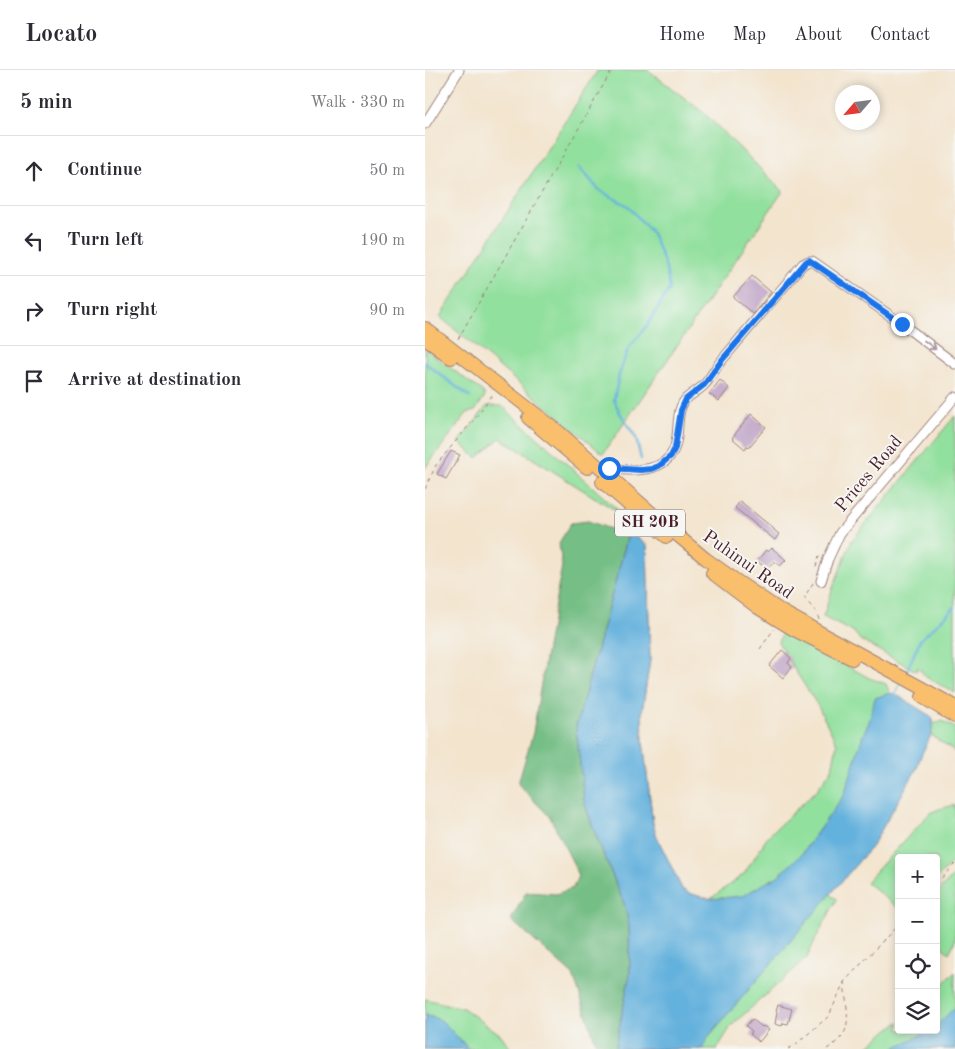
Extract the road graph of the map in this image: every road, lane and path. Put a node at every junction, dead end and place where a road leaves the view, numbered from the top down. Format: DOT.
graph roads {
  1 [pos="459,70"];
  2 [pos="613,70"];
  3 [pos="425,124"];
  4 [pos="425,328"];
  5 [pos="425,339"];
  6 [pos="453,348"];
  7 [pos="955,364"];
  8 [pos="495,391"];
  9 [pos="955,397"];
  10 [pos="596,465"];
  11 [pos="425,489"];
  12 [pos="817,582"];
  13 [pos="779,621"];
  14 [pos="819,621"];
  15 [pos="760,649"];
  16 [pos="894,677"];
  17 [pos="909,685"];
  18 [pos="955,706"];
  19 [pos="955,717"];
  20 [pos="955,864"];
  21 [pos="940,880"];
  22 [pos="895,928"];
  23 [pos="844,982"];
  24 [pos="788,1049"];
  25 [pos="827,1049"];
  1 -- 3 [label="street"];
  2 -- 6 [label="path"];
  4 -- 6 [label="highway, Puhinui Road / SH 20B"];
  5 -- 8 [label="highway, Puhinui Road / SH 20B"];
  6 -- 10 [label="highway, Puhinui Road / SH 20B"];
  10 -- 7 [label="street, one-way"];
  8 -- 11 [label="path"];
  8 -- 13 [label="highway, Puhinui Road / SH 20B"];
  9 -- 12 [label="street, Prices Road"];
  10 -- 16 [label="highway, Puhinui Road / SH 20B"];
  12 -- 14 [label="path"];
  13 -- 15 [label="path"];
  13 -- 16 [label="highway, Puhinui Road / SH 20B"];
  16 -- 17 [label="highway, Puhinui Road / SH 20B"];
  17 -- 18 [label="highway, Puhinui Road / SH 20B"];
  17 -- 19 [label="highway, Puhinui Road / SH 20B"];
  20 -- 21 [label="path"];
  22 -- 23 [label="path"];
  23 -- 24 [label="path"];
  23 -- 25 [label="path"];
}
